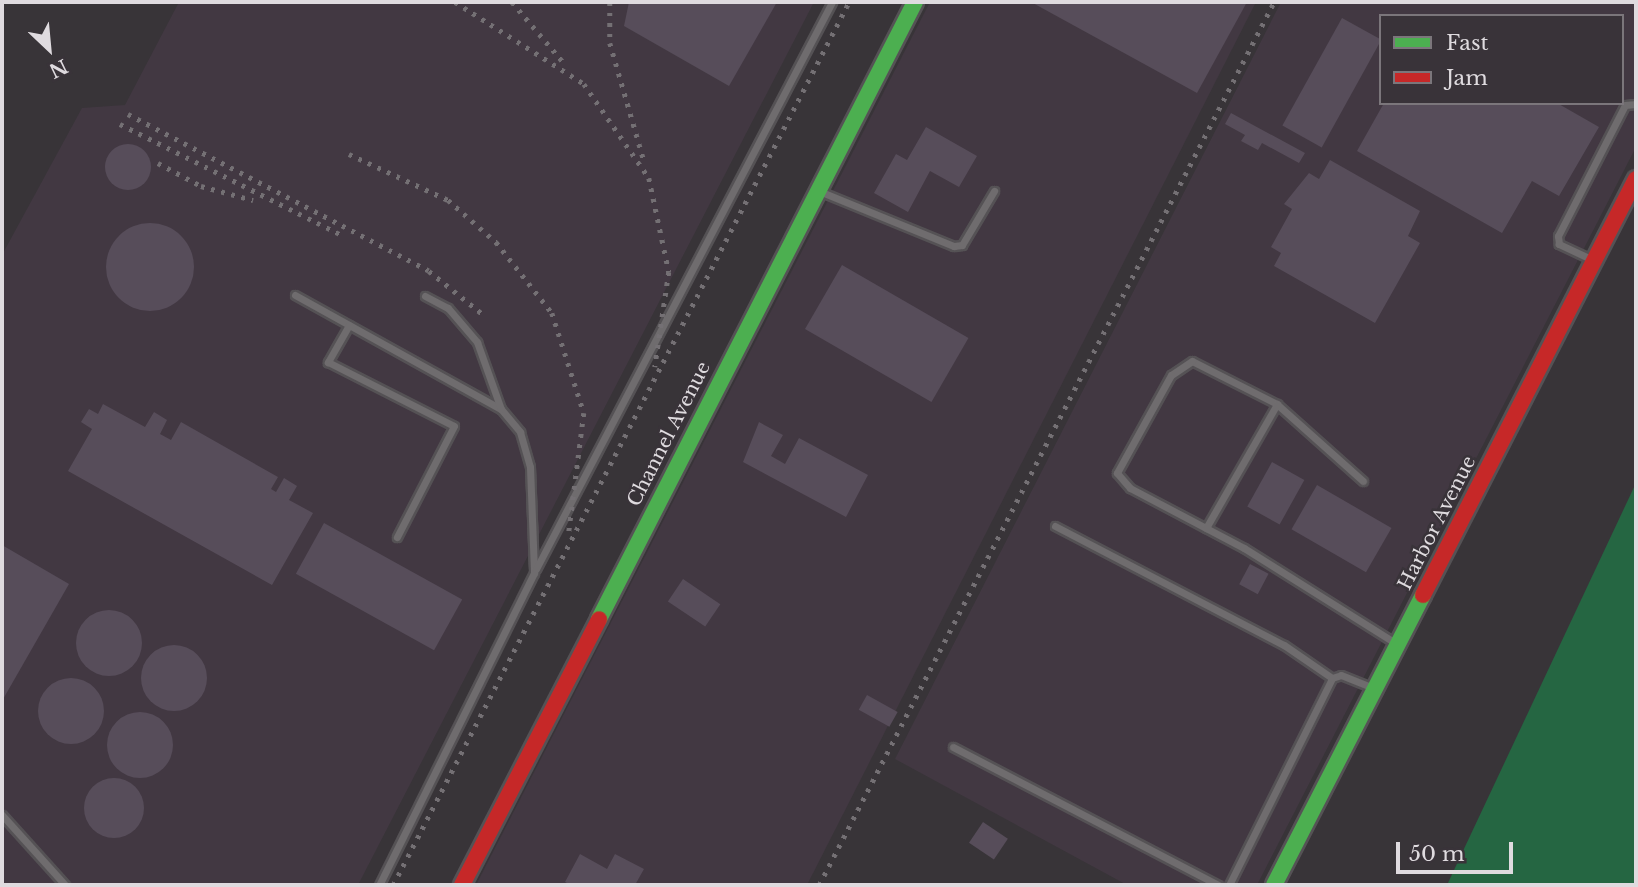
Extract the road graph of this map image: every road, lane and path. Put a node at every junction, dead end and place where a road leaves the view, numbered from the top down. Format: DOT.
graph roads {
  1 [pos="832,2"];
  2 [pos="915,2"];
  3 [pos="1636,104"];
  4 [pos="1636,179"];
  5 [pos="818,191"];
  6 [pos="994,191"];
  7 [pos="1594,261"];
  8 [pos="295,295"];
  9 [pos="425,296"];
  10 [pos="349,325"];
  11 [pos="1277,404"];
  12 [pos="501,409"];
  13 [pos="1363,481"];
  14 [pos="1055,526"];
  15 [pos="1206,528"];
  16 [pos="397,537"];
  17 [pos="534,573"];
  18 [pos="1398,644"];
  19 [pos="1332,678"];
  20 [pos="1375,688"];
  21 [pos="953,747"];
  22 [pos="2,815"];
  23 [pos="65,885"];
  24 [pos="379,885"];
  25 [pos="461,885"];
  26 [pos="1219,885"];
  27 [pos="1229,885"];
  28 [pos="1274,885"];
  1 -- 17 [label="lane"];
  2 -- 5 [label="street, Channel Avenue"];
  3 -- 7 [label="lane"];
  4 -- 7 [label="street, Harbor Avenue"];
  5 -- 6 [label="lane"];
  5 -- 25 [label="street, Channel Avenue"];
  7 -- 18 [label="street, Harbor Avenue"];
  8 -- 10 [label="lane"];
  9 -- 12 [label="lane"];
  10 -- 12 [label="lane"];
  10 -- 16 [label="lane"];
  11 -- 13 [label="lane"];
  11 -- 15 [label="lane"];
  11 -- 15 [label="lane"];
  12 -- 17 [label="lane"];
  14 -- 19 [label="lane"];
  15 -- 18 [label="lane"];
  17 -- 24 [label="lane"];
  18 -- 20 [label="street, Harbor Avenue"];
  19 -- 20 [label="lane"];
  19 -- 27 [label="lane"];
  20 -- 28 [label="street, Harbor Avenue"];
  21 -- 26 [label="lane"];
  22 -- 23 [label="lane"];
}
